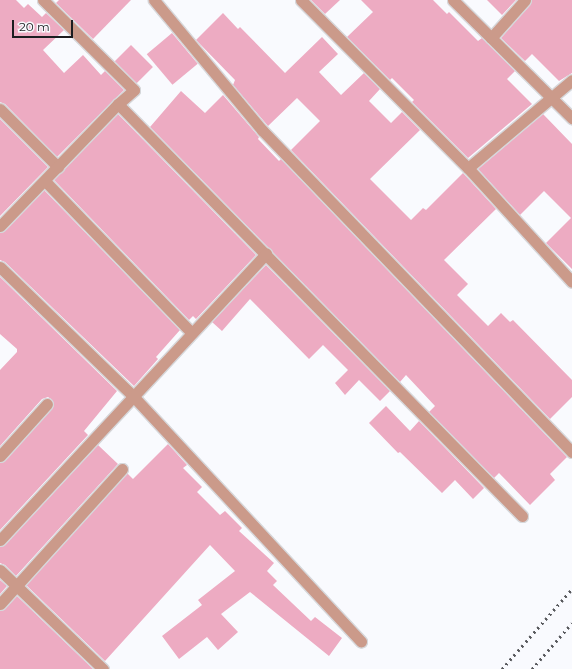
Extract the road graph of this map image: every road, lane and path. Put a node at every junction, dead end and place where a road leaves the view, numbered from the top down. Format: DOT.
graph roads {
  1 [pos="43,0"];
  2 [pos="154,0"];
  3 [pos="301,0"];
  4 [pos="454,0"];
  5 [pos="525,0"];
  6 [pos="491,38"];
  7 [pos="572,80"];
  8 [pos="552,98"];
  9 [pos="118,104"];
  10 [pos="0,109"];
  11 [pos="572,118"];
  12 [pos="58,167"];
  13 [pos="468,168"];
  14 [pos="45,180"];
  15 [pos="0,226"];
  16 [pos="266,254"];
  17 [pos="0,267"];
  18 [pos="572,282"];
  19 [pos="192,333"];
  20 [pos="133,396"];
  21 [pos="47,404"];
  22 [pos="572,452"];
  23 [pos="0,456"];
  24 [pos="122,469"];
  25 [pos="522,516"];
  26 [pos="0,540"];
  27 [pos="0,570"];
  28 [pos="17,585"];
  29 [pos="0,604"];
  30 [pos="361,641"];
  31 [pos="103,669"];
  1 -- 9 [label="street"];
  2 -- 22 [label="street"];
  3 -- 13 [label="street"];
  4 -- 6 [label="street"];
  5 -- 6 [label="street"];
  6 -- 8 [label="street"];
  7 -- 8 [label="street"];
  8 -- 11 [label="street"];
  8 -- 13 [label="street"];
  9 -- 12 [label="street"];
  9 -- 16 [label="street"];
  10 -- 12 [label="street"];
  12 -- 14 [label="street"];
  13 -- 18 [label="street"];
  14 -- 15 [label="street"];
  14 -- 19 [label="street"];
  16 -- 19 [label="street"];
  16 -- 25 [label="street"];
  17 -- 20 [label="street"];
  19 -- 20 [label="street"];
  20 -- 26 [label="street"];
  20 -- 30 [label="street"];
  21 -- 23 [label="street"];
  24 -- 28 [label="street"];
  27 -- 28 [label="street"];
  28 -- 29 [label="street"];
  28 -- 31 [label="street"];
}
